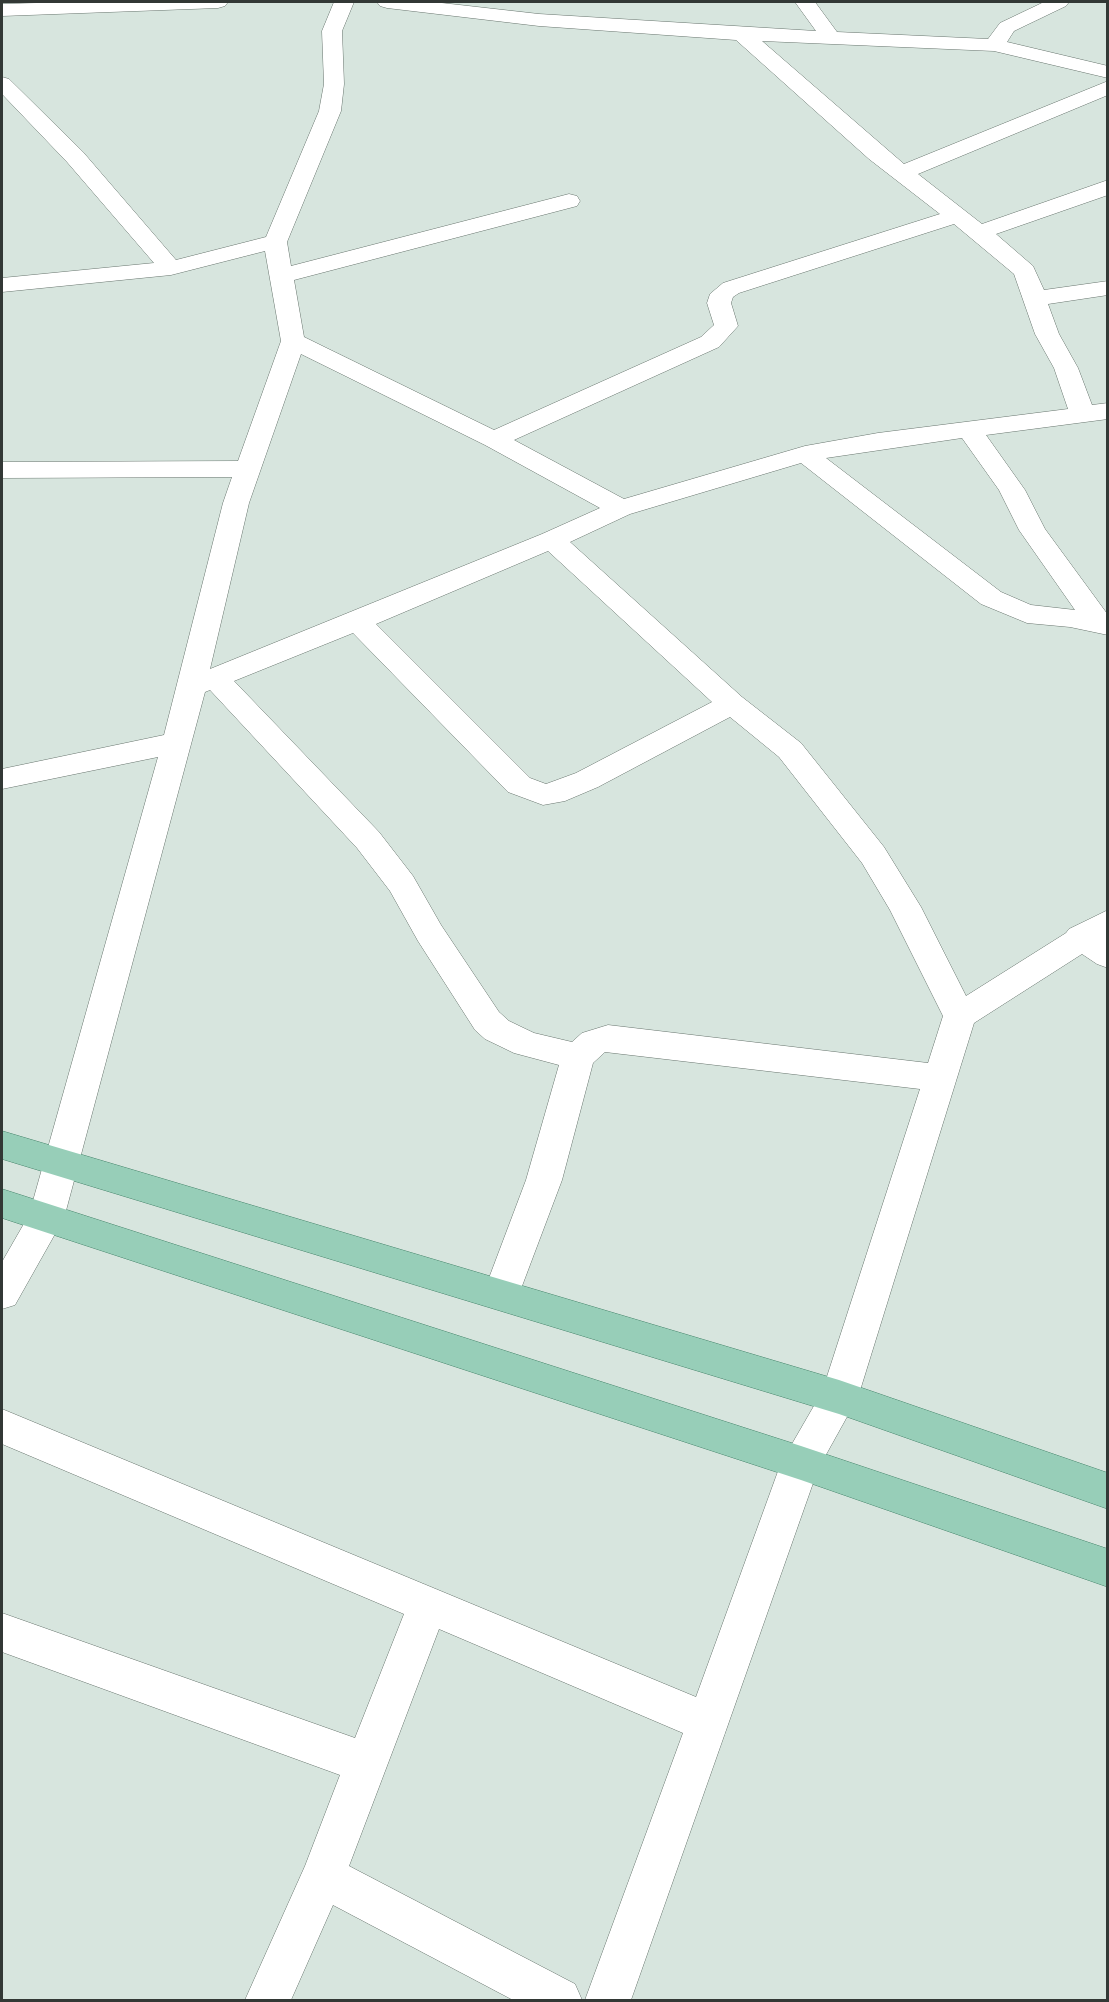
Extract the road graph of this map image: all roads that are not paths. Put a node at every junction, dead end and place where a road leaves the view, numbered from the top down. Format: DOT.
graph roads {
  1 [pos="218,2"];
  2 [pos="344,2"];
  3 [pos="387,2"];
  4 [pos="805,2"];
  5 [pos="1059,2"];
  6 [pos="639,8"];
  7 [pos="2,10"];
  8 [pos="659,28"];
  9 [pos="742,34"];
  10 [pos="831,37"];
  11 [pos="994,45"];
  12 [pos="1107,72"];
  13 [pos="2,83"];
  14 [pos="1107,87"];
  15 [pos="902,173"];
  16 [pos="1107,187"];
  17 [pos="569,201"];
  18 [pos="958,215"];
  19 [pos="980,232"];
  20 [pos="275,242"];
  21 [pos="171,268"];
  22 [pos="281,276"];
  23 [pos="2,285"];
  24 [pos="1107,288"];
  25 [pos="1034,299"];
  26 [pos="293,341"];
  27 [pos="1095,413"];
  28 [pos="969,429"];
  29 [pos="494,440"];
  30 [pos="805,454"];
  31 [pos="248,469"];
  32 [pos="2,470"];
  33 [pos="621,508"];
  34 [pos="552,540"];
  35 [pos="357,621"];
  36 [pos="1103,624"];
  37 [pos="204,682"];
  38 [pos="732,704"];
  39 [pos="175,744"];
  40 [pos="2,779"];
  41 [pos="1098,938"];
  42 [pos="960,1016"];
  43 [pos="578,1057"];
  44 [pos="941,1078"];
  45 [pos="2,1145"];
  46 [pos="62,1165"];
  47 [pos="2,1204"];
  48 [pos="46,1218"];
  49 [pos="2,1294"];
  50 [pos="501,1294"];
  51 [pos="838,1397"];
  52 [pos="2,1426"];
  53 [pos="801,1463"];
  54 [pos="1107,1491"];
  55 [pos="1107,1568"];
  56 [pos="428,1604"];
  57 [pos="2,1633"];
  58 [pos="707,1722"];
  59 [pos="366,1763"];
  60 [pos="323,1876"];
  61 [pos="268,2001"];
  62 [pos="559,2001"];
  63 [pos="608,2001"];
  1 -- 7 [label="street"];
  2 -- 20 [label="street"];
  3 -- 8 [label="street"];
  4 -- 10 [label="street"];
  5 -- 11 [label="street"];
  6 -- 8 [label="street"];
  8 -- 9 [label="street"];
  9 -- 10 [label="street"];
  9 -- 15 [label="street"];
  10 -- 11 [label="street"];
  11 -- 12 [label="street"];
  13 -- 21 [label="street"];
  14 -- 15 [label="street"];
  15 -- 18 [label="street"];
  16 -- 19 [label="street"];
  17 -- 22 [label="street"];
  18 -- 19 [label="street"];
  18 -- 29 [label="street"];
  19 -- 25 [label="street"];
  20 -- 21 [label="street"];
  20 -- 22 [label="street"];
  21 -- 23 [label="street"];
  22 -- 26 [label="street"];
  24 -- 25 [label="street"];
  25 -- 27 [label="street"];
  26 -- 29 [label="street"];
  26 -- 31 [label="street"];
  27 -- 28 [label="street"];
  28 -- 30 [label="street"];
  28 -- 36 [label="street"];
  29 -- 33 [label="street"];
  30 -- 33 [label="street"];
  30 -- 36 [label="street"];
  31 -- 32 [label="street"];
  31 -- 37 [label="street"];
  33 -- 34 [label="street"];
  34 -- 35 [label="street"];
  34 -- 38 [label="street"];
  35 -- 37 [label="street"];
  35 -- 38 [label="street"];
  37 -- 39 [label="street"];
  37 -- 43 [label="street"];
  38 -- 42 [label="street"];
  39 -- 40 [label="street"];
  39 -- 46 [label="street"];
  41 -- 42 [label="street"];
  42 -- 44 [label="street"];
  43 -- 44 [label="street"];
  43 -- 50 [label="street"];
  44 -- 51 [label="street"];
  45 -- 46 [label="main road"];
  46 -- 48 [label="street"];
  46 -- 50 [label="main road"];
  47 -- 48 [label="main road"];
  48 -- 49 [label="street"];
  48 -- 53 [label="main road"];
  50 -- 51 [label="main road"];
  51 -- 53 [label="street"];
  51 -- 54 [label="main road"];
  52 -- 56 [label="street"];
  53 -- 55 [label="main road"];
  53 -- 58 [label="street"];
  56 -- 58 [label="street"];
  56 -- 59 [label="street"];
  57 -- 59 [label="street"];
  58 -- 63 [label="street"];
  59 -- 60 [label="street"];
  60 -- 61 [label="street"];
  60 -- 62 [label="street"];
}
